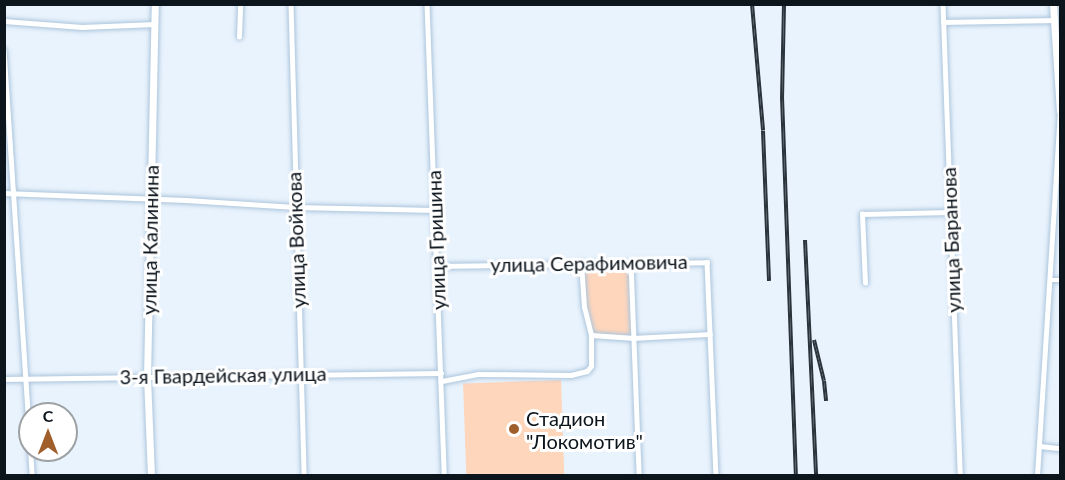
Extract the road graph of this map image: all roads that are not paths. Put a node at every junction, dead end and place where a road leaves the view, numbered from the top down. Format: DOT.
graph roads {
  1 [pos="155,4"];
  2 [pos="240,4"];
  3 [pos="291,4"];
  4 [pos="427,4"];
  5 [pos="943,4"];
  6 [pos="1053,4"];
  7 [pos="1055,20"];
  8 [pos="4,21"];
  9 [pos="943,22"];
  10 [pos="155,24"];
  11 [pos="240,37"];
  12 [pos="4,50"];
  13 [pos="1060,112"];
  14 [pos="4,193"];
  15 [pos="14,194"];
  16 [pos="152,200"];
  17 [pos="295,207"];
  18 [pos="435,210"];
  19 [pos="950,212"];
  20 [pos="580,263"];
  21 [pos="631,263"];
  22 [pos="437,266"];
  23 [pos="1051,280"];
  24 [pos="1060,280"];
  25 [pos="865,283"];
  26 [pos="710,334"];
  27 [pos="591,335"];
  28 [pos="634,338"];
  29 [pos="441,373"];
  30 [pos="300,374"];
  31 [pos="147,377"];
  32 [pos="4,378"];
  33 [pos="25,378"];
  34 [pos="441,381"];
  35 [pos="1040,446"];
  36 [pos="1060,448"];
  37 [pos="32,476"];
  38 [pos="151,476"];
  39 [pos="304,476"];
  40 [pos="444,476"];
  41 [pos="639,476"];
  42 [pos="716,476"];
  43 [pos="960,476"];
  44 [pos="1037,476"];
  1 -- 10 [label="street, улица Калинина"];
  2 -- 11 [label="street"];
  3 -- 17 [label="street, улица Войкова"];
  4 -- 18 [label="street, улица Гришина"];
  5 -- 9 [label="street, улица Баранова"];
  6 -- 7 [label="street"];
  7 -- 9 [label="street"];
  7 -- 13 [label="street"];
  8 -- 10 [label="street"];
  9 -- 19 [label="street, улица Баранова"];
  10 -- 16 [label="street, улица Калинина"];
  12 -- 15 [label="street"];
  13 -- 23 [label="street"];
  14 -- 15 [label="street"];
  15 -- 16 [label="street"];
  15 -- 33 [label="street"];
  16 -- 17 [label="street"];
  16 -- 31 [label="street, улица Калинина"];
  17 -- 18 [label="street"];
  17 -- 30 [label="street, улица Войкова"];
  18 -- 22 [label="street, улица Гришина"];
  19 -- 25 [label="street"];
  19 -- 43 [label="street, улица Баранова"];
  20 -- 21 [label="street, улица Серафимовича"];
  20 -- 22 [label="street, улица Серафимовича"];
  20 -- 27 [label="street"];
  21 -- 26 [label="street, улица Серафимовича"];
  21 -- 28 [label="street"];
  22 -- 29 [label="street, улица Гришина"];
  23 -- 24 [label="street"];
  23 -- 35 [label="street"];
  26 -- 28 [label="street"];
  26 -- 42 [label="street, улица Серафимовича"];
  27 -- 28 [label="street"];
  27 -- 34 [label="street"];
  28 -- 41 [label="street"];
  29 -- 30 [label="street, 3-я Гвардейская улица"];
  29 -- 34 [label="street, улица Гришина"];
  30 -- 31 [label="street, 3-я Гвардейская улица"];
  30 -- 39 [label="street, улица Войкова"];
  31 -- 33 [label="street, 3-я Гвардейская улица"];
  31 -- 38 [label="street, улица Калинина"];
  32 -- 33 [label="street, 3-я Гвардейская улица"];
  33 -- 37 [label="street"];
  34 -- 40 [label="street, улица Гришина"];
  35 -- 36 [label="street"];
  35 -- 44 [label="street"];
}
